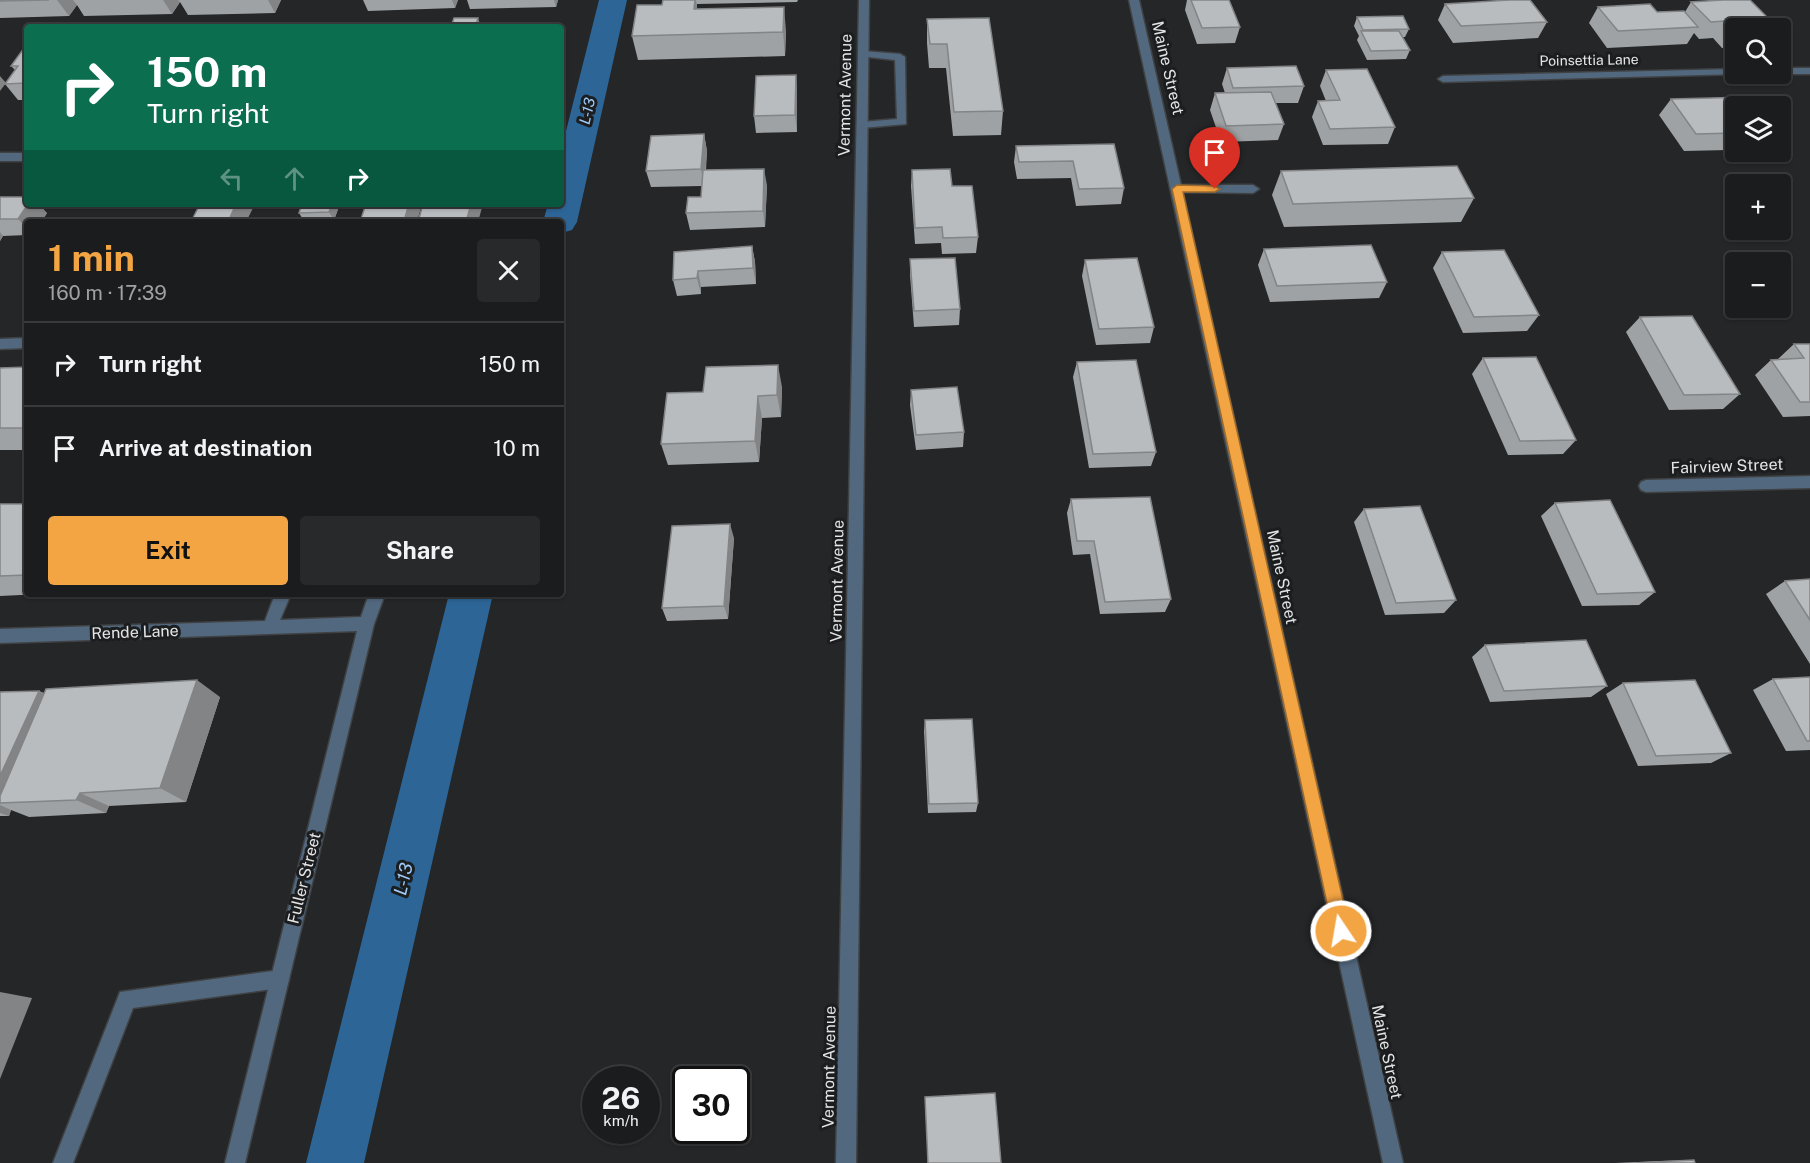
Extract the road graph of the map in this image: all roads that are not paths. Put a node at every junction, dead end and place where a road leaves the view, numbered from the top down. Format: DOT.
graph roads {
  1 [pos="864,0"];
  2 [pos="1134,0"];
  3 [pos="863,54"];
  4 [pos="1791,71"];
  5 [pos="1810,71"];
  6 [pos="1725,72"];
  7 [pos="1443,79"];
  8 [pos="862,125"];
  9 [pos="24,157"];
  10 [pos="0,158"];
  11 [pos="1177,189"];
  12 [pos="1253,189"];
  13 [pos="24,343"];
  14 [pos="0,344"];
  15 [pos="1810,482"];
  16 [pos="1646,486"];
  17 [pos="282,597"];
  18 [pos="376,597"];
  19 [pos="366,624"];
  20 [pos="270,627"];
  21 [pos="0,636"];
  22 [pos="280,979"];
  23 [pos="63,1163"];
  24 [pos="235,1163"];
  25 [pos="846,1163"];
  26 [pos="1393,1163"];
  1 -- 3 [label="street, Vermont Avenue"];
  2 -- 11 [label="street, Maine Street"];
  3 -- 8 [label="street, Vermont Avenue"];
  3 -- 8 [label="street"];
  4 -- 5 [label="street"];
  6 -- 7 [label="street, Poinsettia Lane"];
  8 -- 25 [label="street, Vermont Avenue"];
  9 -- 10 [label="street"];
  11 -- 12 [label="street"];
  11 -- 26 [label="street, Maine Street"];
  13 -- 14 [label="street"];
  15 -- 16 [label="street, Fairview Street"];
  17 -- 20 [label="street"];
  18 -- 19 [label="street, Fuller Street"];
  19 -- 20 [label="street, Rende Lane"];
  19 -- 22 [label="street, Fuller Street"];
  20 -- 21 [label="street, Rende Lane"];
  22 -- 23 [label="street"];
  22 -- 24 [label="street, Fuller Street"];
}
